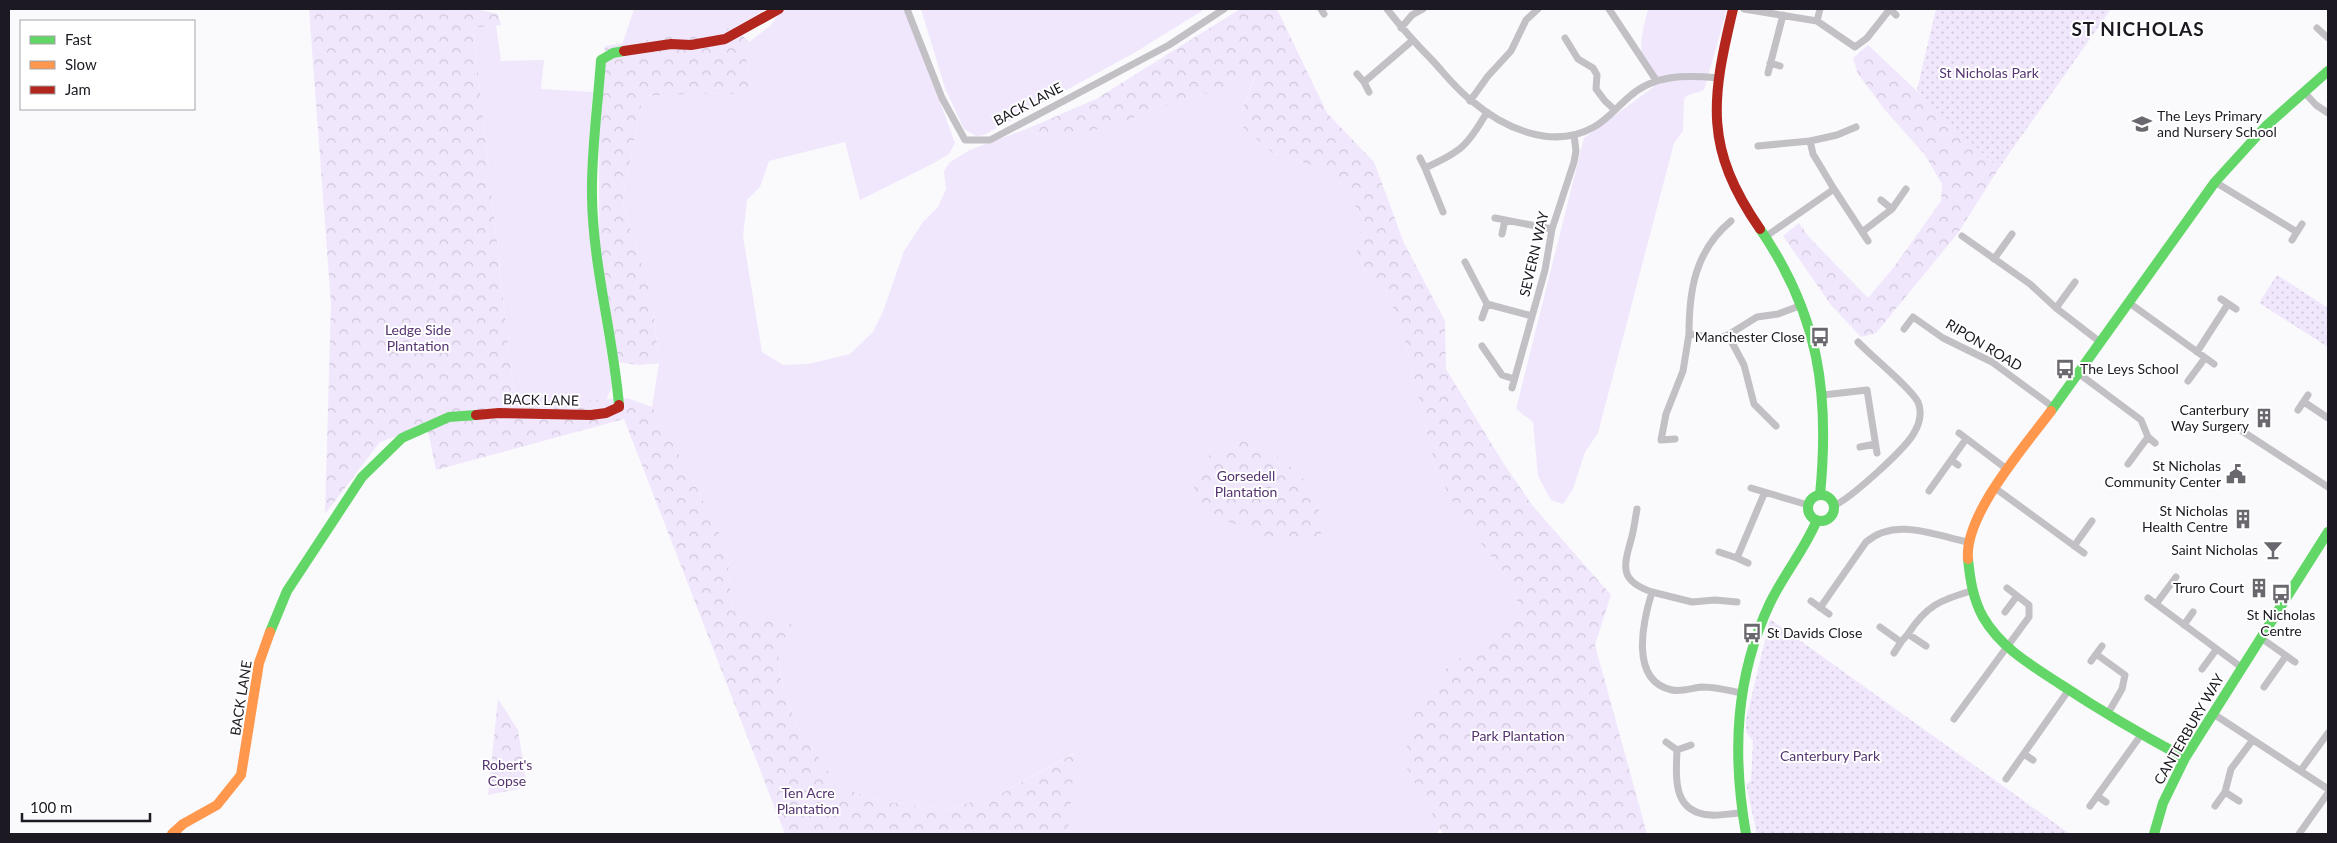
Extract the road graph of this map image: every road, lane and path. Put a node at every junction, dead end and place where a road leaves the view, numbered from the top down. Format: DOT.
graph roads {
  1 [pos="778,9"];
  2 [pos="907,9"];
  3 [pos="1224,9"];
  4 [pos="1387,9"];
  5 [pos="1423,9"];
  6 [pos="1538,9"];
  7 [pos="1609,9"];
  8 [pos="1733,9"];
  9 [pos="1744,9"];
  10 [pos="1820,9"];
  11 [pos="1890,9"];
  12 [pos="1784,15"];
  13 [pos="1896,15"];
  14 [pos="1817,21"];
  15 [pos="1401,28"];
  16 [pos="2317,28"];
  17 [pos="1565,38"];
  18 [pos="2328,38"];
  19 [pos="1414,40"];
  20 [pos="1770,63"];
  21 [pos="1780,66"];
  22 [pos="2328,71"];
  23 [pos="1768,73"];
  24 [pos="1357,74"];
  25 [pos="1718,78"];
  26 [pos="1656,80"];
  27 [pos="1364,82"];
  28 [pos="1369,92"];
  29 [pos="2304,92"];
  30 [pos="1470,101"];
  31 [pos="1615,110"];
  32 [pos="1486,112"];
  33 [pos="2328,113"];
  34 [pos="1856,127"];
  35 [pos="1574,134"];
  36 [pos="1810,141"];
  37 [pos="1758,146"];
  38 [pos="1420,158"];
  39 [pos="1424,168"];
  40 [pos="2215,182"];
  41 [pos="1834,189"];
  42 [pos="1906,189"];
  43 [pos="1881,200"];
  44 [pos="1892,210"];
  45 [pos="1442,212"];
  46 [pos="1495,218"];
  47 [pos="1505,220"];
  48 [pos="1730,221"];
  49 [pos="2302,224"];
  50 [pos="1552,229"];
  51 [pos="1862,232"];
  52 [pos="2297,232"];
  53 [pos="1502,234"];
  54 [pos="2012,234"];
  55 [pos="1765,236"];
  56 [pos="1962,236"];
  57 [pos="2292,240"];
  58 [pos="1868,242"];
  59 [pos="1994,259"];
  60 [pos="1465,262"];
  61 [pos="2075,282"];
  62 [pos="2220,299"];
  63 [pos="2128,302"];
  64 [pos="1487,304"];
  65 [pos="2228,304"];
  66 [pos="1802,305"];
  67 [pos="2056,308"];
  68 [pos="2236,309"];
  69 [pos="1532,316"];
  70 [pos="1482,318"];
  71 [pos="1904,329"];
  72 [pos="1689,334"];
  73 [pos="1728,335"];
  74 [pos="1858,342"];
  75 [pos="2100,342"];
  76 [pos="1482,346"];
  77 [pos="2197,352"];
  78 [pos="2205,358"];
  79 [pos="2214,364"];
  80 [pos="2078,372"];
  81 [pos="1514,379"];
  82 [pos="2188,381"];
  83 [pos="1512,388"];
  84 [pos="1823,394"];
  85 [pos="2308,395"];
  86 [pos="2304,402"];
  87 [pos="2053,406"];
  88 [pos="2298,410"];
  89 [pos="2328,418"];
  90 [pos="1776,426"];
  91 [pos="2242,431"];
  92 [pos="1959,433"];
  93 [pos="2148,437"];
  94 [pos="1966,439"];
  95 [pos="1675,440"];
  96 [pos="2155,443"];
  97 [pos="1875,444"];
  98 [pos="1860,446"];
  99 [pos="1878,453"];
  100 [pos="1951,460"];
  101 [pos="2128,464"];
  102 [pos="1958,465"];
  103 [pos="2008,470"];
  104 [pos="2328,487"];
  105 [pos="1751,488"];
  106 [pos="1995,488"];
  107 [pos="1929,491"];
  108 [pos="1764,494"];
  109 [pos="1820,495"];
  110 [pos="1808,505"];
  111 [pos="1833,506"];
  112 [pos="1637,509"];
  113 [pos="1817,520"];
  114 [pos="2092,521"];
  115 [pos="2328,532"];
  116 [pos="1968,542"];
  117 [pos="2074,546"];
  118 [pos="1719,552"];
  119 [pos="2084,553"];
  120 [pos="1737,558"];
  121 [pos="1748,563"];
  122 [pos="2176,577"];
  123 [pos="2007,588"];
  124 [pos="1652,592"];
  125 [pos="1971,592"];
  126 [pos="2017,596"];
  127 [pos="2148,598"];
  128 [pos="1811,601"];
  129 [pos="1738,602"];
  130 [pos="2156,604"];
  131 [pos="1820,608"];
  132 [pos="2005,612"];
  133 [pos="2194,612"];
  134 [pos="1829,614"];
  135 [pos="2184,625"];
  136 [pos="1880,628"];
  137 [pos="1908,634"];
  138 [pos="2261,638"];
  139 [pos="1901,642"];
  140 [pos="1926,646"];
  141 [pos="2102,646"];
  142 [pos="2007,647"];
  143 [pos="2216,650"];
  144 [pos="1894,653"];
  145 [pos="2096,654"];
  146 [pos="2286,656"];
  147 [pos="2091,661"];
  148 [pos="2296,662"];
  149 [pos="2241,668"];
  150 [pos="2202,669"];
  151 [pos="2264,687"];
  152 [pos="2068,691"];
  153 [pos="1741,692"];
  154 [pos="1954,706"];
  155 [pos="1960,711"];
  156 [pos="2212,713"];
  157 [pos="2106,715"];
  158 [pos="1954,719"];
  159 [pos="2328,733"];
  160 [pos="2141,735"];
  161 [pos="2252,741"];
  162 [pos="1666,742"];
  163 [pos="1691,745"];
  164 [pos="1677,750"];
  165 [pos="2024,754"];
  166 [pos="2185,758"];
  167 [pos="2032,760"];
  168 [pos="2301,770"];
  169 [pos="2006,779"];
  170 [pos="2328,789"];
  171 [pos="2225,792"];
  172 [pos="2328,793"];
  173 [pos="2097,796"];
  174 [pos="2239,801"];
  175 [pos="2106,802"];
  176 [pos="2090,806"];
  177 [pos="2215,806"];
  178 [pos="1742,814"];
  179 [pos="172,834"];
  180 [pos="1746,834"];
  181 [pos="2154,834"];
  182 [pos="2299,834"];
  1 -- 179 [label="street, BACK LANE"];
  2 -- 3 [label="street, BACK LANE"];
  4 -- 15 [label="street"];
  5 -- 15 [label="street"];
  6 -- 30 [label="street"];
  7 -- 26 [label="street"];
  8 -- 25 [label="street"];
  9 -- 12 [label="street"];
  10 -- 14 [label="street"];
  11 -- 13 [label="street"];
  11 -- 14 [label="street"];
  12 -- 14 [label="street"];
  12 -- 20 [label="street"];
  15 -- 19 [label="street"];
  16 -- 18 [label="street"];
  17 -- 31 [label="street"];
  19 -- 27 [label="street"];
  19 -- 30 [label="street"];
  20 -- 21 [label="street"];
  20 -- 23 [label="street"];
  22 -- 29 [label="street"];
  24 -- 27 [label="street"];
  25 -- 26 [label="street"];
  25 -- 55 [label="street"];
  26 -- 31 [label="street"];
  27 -- 28 [label="street"];
  29 -- 33 [label="street"];
  29 -- 40 [label="street"];
  30 -- 32 [label="street"];
  31 -- 35 [label="street"];
  32 -- 35 [label="street"];
  32 -- 39 [label="street"];
  34 -- 36 [label="street"];
  35 -- 50 [label="street, SEVERN WAY"];
  36 -- 37 [label="street"];
  36 -- 41 [label="street"];
  38 -- 39 [label="street"];
  39 -- 45 [label="street"];
  40 -- 52 [label="street"];
  40 -- 63 [label="street"];
  41 -- 51 [label="street"];
  41 -- 55 [label="street"];
  42 -- 44 [label="street"];
  43 -- 44 [label="street"];
  44 -- 51 [label="street"];
  46 -- 47 [label="street"];
  47 -- 50 [label="street"];
  47 -- 53 [label="street"];
  48 -- 72 [label="street"];
  49 -- 52 [label="street"];
  50 -- 69 [label="street, SEVERN WAY"];
  51 -- 58 [label="street"];
  52 -- 57 [label="street"];
  54 -- 59 [label="street"];
  55 -- 66 [label="street"];
  56 -- 59 [label="street"];
  59 -- 67 [label="street"];
  60 -- 64 [label="street"];
  61 -- 67 [label="street"];
  62 -- 65 [label="street"];
  63 -- 75 [label="street"];
  63 -- 77 [label="street"];
  64 -- 69 [label="street"];
  64 -- 70 [label="street"];
  65 -- 68 [label="street"];
  65 -- 77 [label="street"];
  66 -- 73 [label="street"];
  66 -- 84 [label="street"];
  67 -- 75 [label="street"];
  69 -- 81 [label="street, SEVERN WAY"];
  71 -- 87 [label="street, RIPON ROAD"];
  72 -- 73 [label="street"];
  72 -- 95 [label="street"];
  73 -- 90 [label="street"];
  74 -- 111 [label="street"];
  75 -- 80 [label="street"];
  76 -- 81 [label="street"];
  77 -- 78 [label="street"];
  78 -- 79 [label="street"];
  78 -- 82 [label="street"];
  80 -- 87 [label="street"];
  80 -- 93 [label="street"];
  81 -- 83 [label="street, SEVERN WAY"];
  84 -- 97 [label="street"];
  84 -- 109 [label="street"];
  85 -- 86 [label="street"];
  86 -- 88 [label="street"];
  86 -- 89 [label="street"];
  87 -- 103 [label="street"];
  91 -- 104 [label="street"];
  92 -- 94 [label="street"];
  93 -- 96 [label="street"];
  93 -- 101 [label="street"];
  94 -- 100 [label="street"];
  94 -- 103 [label="street"];
  97 -- 98 [label="street"];
  97 -- 99 [label="street"];
  100 -- 102 [label="street"];
  100 -- 107 [label="street"];
  103 -- 106 [label="street"];
  105 -- 108 [label="street"];
  106 -- 116 [label="street"];
  106 -- 117 [label="street"];
  108 -- 110 [label="street"];
  108 -- 120 [label="street"];
  109 -- 110 [label="street"];
  109 -- 111 [label="street"];
  110 -- 113 [label="street"];
  111 -- 113 [label="street"];
  112 -- 124 [label="street"];
  113 -- 153 [label="street"];
  114 -- 117 [label="street"];
  115 -- 138 [label="street, CANTERBURY WAY"];
  116 -- 125 [label="street"];
  116 -- 131 [label="street"];
  117 -- 119 [label="street"];
  118 -- 120 [label="street"];
  120 -- 121 [label="street"];
  122 -- 130 [label="street"];
  123 -- 126 [label="street"];
  124 -- 129 [label="street"];
  124 -- 153 [label="street"];
  125 -- 137 [label="street"];
  125 -- 142 [label="street"];
  126 -- 132 [label="street"];
  126 -- 142 [label="street"];
  127 -- 130 [label="street, CANTERBURY WAY"];
  128 -- 131 [label="street"];
  130 -- 135 [label="street, CANTERBURY WAY"];
  131 -- 134 [label="street"];
  133 -- 135 [label="street"];
  135 -- 143 [label="street, CANTERBURY WAY"];
  136 -- 139 [label="street"];
  137 -- 139 [label="street"];
  137 -- 140 [label="street"];
  138 -- 146 [label="street"];
  138 -- 149 [label="street, CANTERBURY WAY"];
  139 -- 144 [label="street"];
  141 -- 145 [label="street"];
  142 -- 152 [label="street"];
  142 -- 155 [label="street"];
  143 -- 149 [label="street, CANTERBURY WAY"];
  143 -- 150 [label="street, CANTERBURY WAY"];
  145 -- 147 [label="street"];
  145 -- 157 [label="street"];
  146 -- 148 [label="street"];
  146 -- 151 [label="street"];
  149 -- 156 [label="street, CANTERBURY WAY"];
  152 -- 157 [label="street"];
  152 -- 165 [label="street"];
  153 -- 178 [label="street"];
  154 -- 155 [label="street"];
  155 -- 158 [label="street"];
  156 -- 161 [label="street"];
  156 -- 166 [label="street, CANTERBURY WAY"];
  157 -- 160 [label="street"];
  159 -- 168 [label="street"];
  160 -- 166 [label="street"];
  160 -- 173 [label="street"];
  161 -- 168 [label="street"];
  161 -- 171 [label="street"];
  162 -- 164 [label="street"];
  163 -- 164 [label="street"];
  164 -- 178 [label="street"];
  165 -- 167 [label="street"];
  165 -- 169 [label="street"];
  166 -- 181 [label="street, CANTERBURY WAY"];
  168 -- 170 [label="street"];
  171 -- 174 [label="street"];
  171 -- 177 [label="street"];
  172 -- 182 [label="street"];
  173 -- 175 [label="street"];
  173 -- 176 [label="street"];
  178 -- 180 [label="street"];
}
